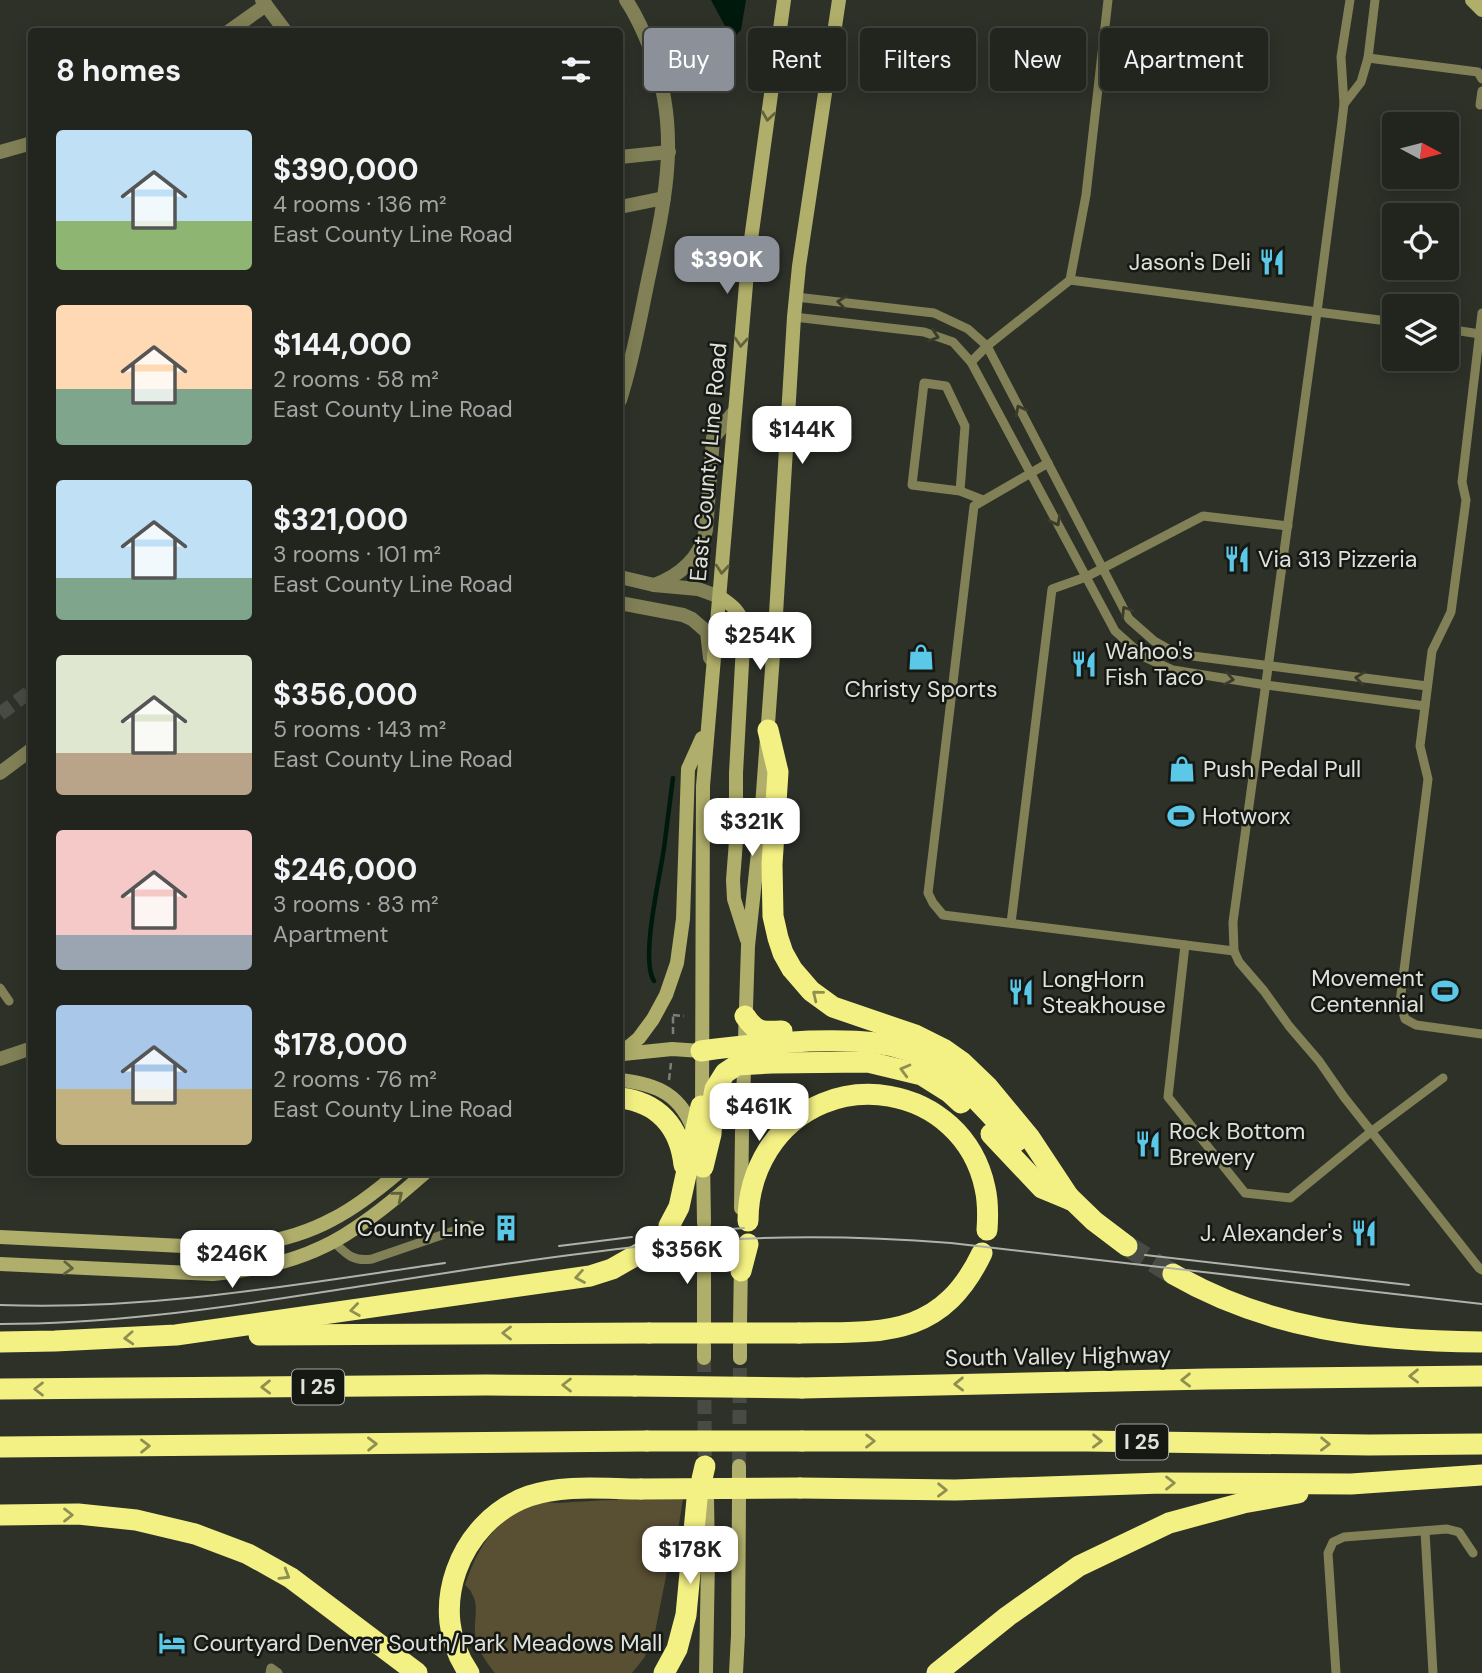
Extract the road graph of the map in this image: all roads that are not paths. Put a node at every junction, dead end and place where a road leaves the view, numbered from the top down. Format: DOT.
graph roads {
  1 [pos="626,0"];
  2 [pos="784,0"];
  3 [pos="839,0"];
  4 [pos="1108,0"];
  5 [pos="1350,0"];
  6 [pos="1375,0"];
  7 [pos="1472,0"];
  8 [pos="264,2"];
  9 [pos="1482,10"];
  10 [pos="233,28"];
  11 [pos="283,28"];
  12 [pos="1368,58"];
  13 [pos="1482,79"];
  14 [pos="1482,91"];
  15 [pos="1344,104"];
  16 [pos="1480,105"];
  17 [pos="28,144"];
  18 [pos="0,152"];
  19 [pos="669,152"];
  20 [pos="623,157"];
  21 [pos="664,198"];
  22 [pos="623,205"];
  23 [pos="1070,280"];
  24 [pos="796,297"];
  25 [pos="1318,312"];
  26 [pos="1482,313"];
  27 [pos="794,317"];
  28 [pos="1382,320"];
  29 [pos="1459,331"];
  30 [pos="1479,334"];
  31 [pos="987,346"];
  32 [pos="971,362"];
  33 [pos="623,388"];
  34 [pos="735,411"];
  35 [pos="1048,463"];
  36 [pos="1030,473"];
  37 [pos="960,491"];
  38 [pos="983,500"];
  39 [pos="1288,526"];
  40 [pos="1103,569"];
  41 [pos="623,577"];
  42 [pos="1086,577"];
  43 [pos="654,585"];
  44 [pos="720,597"];
  45 [pos="623,604"];
  46 [pos="1268,666"];
  47 [pos="711,678"];
  48 [pos="1265,685"];
  49 [pos="1427,686"];
  50 [pos="1425,706"];
  51 [pos="707,727"];
  52 [pos="768,730"];
  53 [pos="28,752"];
  54 [pos="0,773"];
  55 [pos="1011,923"];
  56 [pos="1185,945"];
  57 [pos="748,946"];
  58 [pos="1234,951"];
  59 [pos="0,988"];
  60 [pos="9,1001"];
  61 [pos="746,1016"];
  62 [pos="1482,1034"];
  63 [pos="28,1049"];
  64 [pos="623,1051"];
  65 [pos="701,1051"];
  66 [pos="623,1054"];
  67 [pos="744,1054"];
  68 [pos="0,1059"];
  69 [pos="1443,1078"];
  70 [pos="623,1080"];
  71 [pos="623,1098"];
  72 [pos="701,1106"];
  73 [pos="1372,1130"];
  74 [pos="694,1132"];
  75 [pos="1010,1134"];
  76 [pos="703,1167"];
  77 [pos="394,1176"];
  78 [pos="421,1176"];
  79 [pos="684,1178"];
  80 [pos="1071,1200"];
  81 [pos="744,1221"];
  82 [pos="704,1223"];
  83 [pos="471,1225"];
  84 [pos="669,1226"];
  85 [pos="987,1230"];
  86 [pos="0,1237"];
  87 [pos="333,1241"];
  88 [pos="744,1244"];
  89 [pos="704,1246"];
  90 [pos="1126,1246"];
  91 [pos="642,1252"];
  92 [pos="982,1253"];
  93 [pos="0,1264"];
  94 [pos="1482,1270"];
  95 [pos="740,1271"];
  96 [pos="1173,1274"];
  97 [pos="740,1324"];
  98 [pos="704,1325"];
  99 [pos="176,1335"];
  100 [pos="0,1342"];
  101 [pos="1482,1342"];
  102 [pos="1482,1376"];
  103 [pos="0,1389"];
  104 [pos="1482,1444"];
  105 [pos="0,1447"];
  106 [pos="1482,1475"];
  107 [pos="703,1484"];
  108 [pos="1352,1484"];
  109 [pos="739,1499"];
  110 [pos="0,1515"];
  111 [pos="1425,1531"];
  112 [pos="1473,1553"];
  113 [pos="270,1673"];
  114 [pos="278,1673"];
  115 [pos="417,1673"];
  116 [pos="469,1673"];
  117 [pos="664,1673"];
  118 [pos="706,1673"];
  119 [pos="736,1673"];
  120 [pos="937,1673"];
  121 [pos="1336,1673"];
  122 [pos="1433,1673"];
  1 -- 19 [label="street"];
  2 -- 34 [label="main road, East County Line Road, one-way"];
  3 -- 24 [label="main road"];
  4 -- 23 [label="lane"];
  5 -- 15 [label="lane"];
  6 -- 12 [label="lane"];
  7 -- 9 [label="main road"];
  8 -- 10 [label="street"];
  8 -- 11 [label="street"];
  12 -- 13 [label="lane"];
  12 -- 15 [label="lane"];
  14 -- 16 [label="lane"];
  15 -- 25 [label="lane"];
  17 -- 18 [label="street"];
  19 -- 20 [label="street"];
  19 -- 21 [label="street"];
  21 -- 22 [label="street"];
  21 -- 33 [label="street"];
  23 -- 25 [label="lane"];
  23 -- 31 [label="lane"];
  24 -- 27 [label="main road"];
  31 -- 24 [label="lane, one-way"];
  25 -- 28 [label="lane"];
  25 -- 39 [label="lane"];
  26 -- 30 [label="lane"];
  27 -- 32 [label="lane, one-way"];
  27 -- 52 [label="main road"];
  29 -- 30 [label="lane"];
  30 -- 49 [label="lane"];
  31 -- 32 [label="lane"];
  35 -- 31 [label="lane, one-way"];
  32 -- 36 [label="lane"];
  34 -- 43 [label="street"];
  34 -- 44 [label="main road, East County Line Road, one-way"];
  35 -- 36 [label="lane"];
  35 -- 40 [label="lane"];
  36 -- 38 [label="lane"];
  36 -- 42 [label="lane, one-way"];
  37 -- 37 [label="lane"];
  37 -- 38 [label="lane"];
  38 -- 55 [label="lane"];
  39 -- 40 [label="lane"];
  39 -- 46 [label="lane"];
  40 -- 42 [label="lane"];
  46 -- 40 [label="lane, one-way"];
  41 -- 43 [label="street"];
  42 -- 48 [label="lane, one-way"];
  42 -- 55 [label="lane"];
  43 -- 44 [label="street"];
  44 -- 47 [label="main road, East County Line Road"];
  44 -- 57 [label="main road"];
  45 -- 47 [label="street"];
  46 -- 48 [label="lane"];
  49 -- 46 [label="lane, one-way"];
  47 -- 51 [label="main road, East County Line Road"];
  48 -- 50 [label="lane"];
  48 -- 58 [label="lane"];
  49 -- 50 [label="lane"];
  50 -- 62 [label="lane"];
  51 -- 64 [label="main road"];
  51 -- 65 [label="main road, East County Line Road"];
  52 -- 57 [label="main road"];
  80 -- 52 [label="highway, one-way"];
  53 -- 54 [label="street"];
  55 -- 56 [label="lane"];
  56 -- 58 [label="lane"];
  56 -- 73 [label="lane"];
  57 -- 61 [label="main road"];
  58 -- 73 [label="lane"];
  59 -- 60 [label="lane"];
  61 -- 67 [label="main road"];
  61 -- 75 [label="highway"];
  63 -- 68 [label="street"];
  65 -- 66 [label="main road"];
  65 -- 67 [label="highway"];
  65 -- 72 [label="main road, East County Line Road"];
  67 -- 75 [label="highway"];
  67 -- 76 [label="highway"];
  80 -- 67 [label="highway, one-way"];
  67 -- 81 [label="main road"];
  69 -- 73 [label="lane"];
  70 -- 74 [label="main road"];
  71 -- 79 [label="highway"];
  72 -- 74 [label="highway"];
  72 -- 76 [label="main road, East County Line Road"];
  73 -- 94 [label="lane"];
  74 -- 76 [label="main road"];
  74 -- 79 [label="highway"];
  75 -- 80 [label="highway"];
  76 -- 82 [label="main road, East County Line Road"];
  77 -- 86 [label="main road"];
  87 -- 78 [label="main road, one-way"];
  79 -- 84 [label="highway"];
  80 -- 90 [label="highway"];
  81 -- 85 [label="highway"];
  83 -- 87 [label="lane"];
  93 -- 87 [label="main road, one-way"];
  88 -- 95 [label="highway"];
  89 -- 98 [label="main road"];
  91 -- 99 [label="highway, one-way"];
  92 -- 99 [label="highway, one-way, bridge"];
  95 -- 97 [label="main road"];
  96 -- 101 [label="highway"];
  99 -- 100 [label="highway, one-way"];
  102 -- 103 [label="highway, South Valley Highway / I 25, one-way, bridge"];
  105 -- 104 [label="highway, I 25, one-way, bridge"];
  106 -- 108 [label="highway"];
  107 -- 117 [label="highway"];
  107 -- 118 [label="main road"];
  116 -- 108 [label="highway, one-way, bridge"];
  108 -- 120 [label="highway"];
  109 -- 119 [label="main road"];
  110 -- 115 [label="highway, one-way"];
  111 -- 112 [label="lane"];
  111 -- 121 [label="lane"];
  111 -- 122 [label="lane"];
  113 -- 114 [label="lane"];
}
